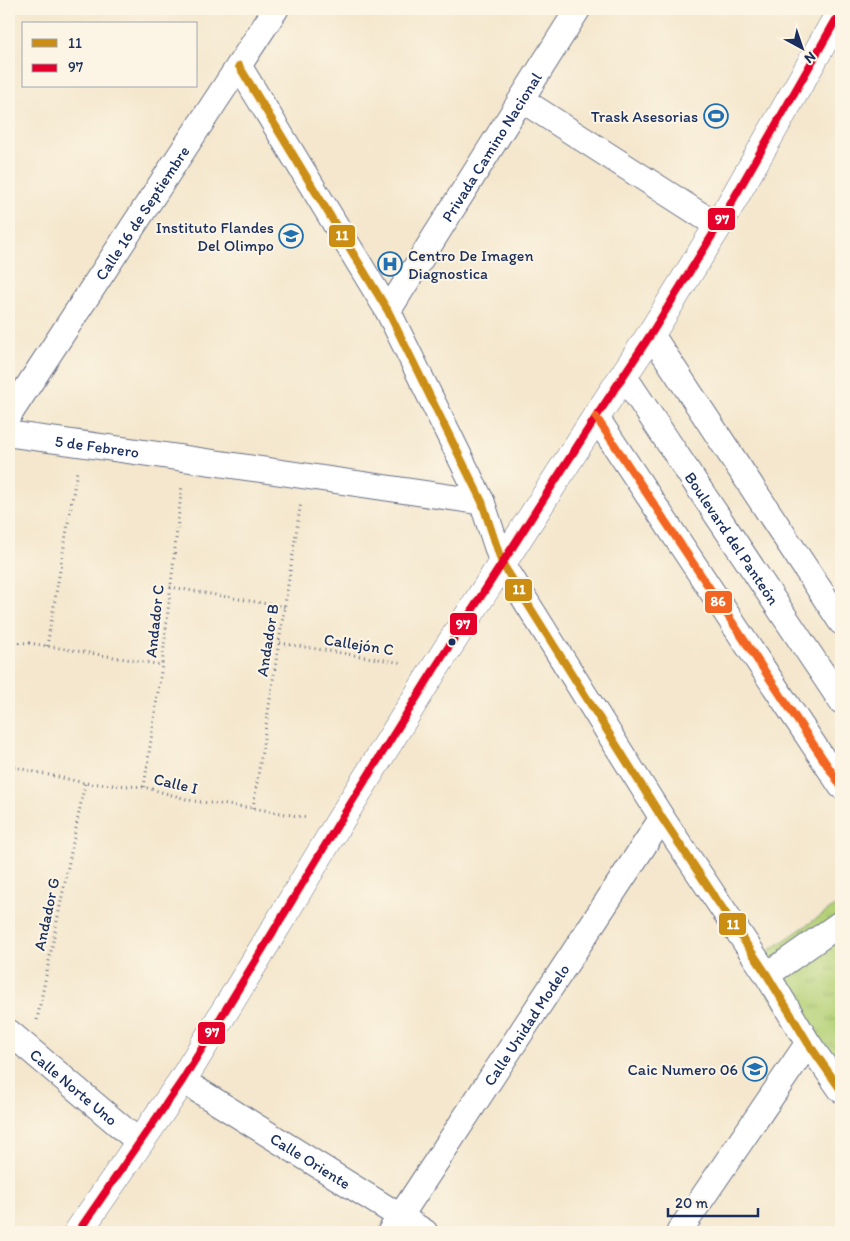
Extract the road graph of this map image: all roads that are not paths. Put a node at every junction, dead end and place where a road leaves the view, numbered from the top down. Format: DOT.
graph roads {
  1 [pos="276,9"];
  2 [pos="578,9"];
  3 [pos="841,11"];
  4 [pos="239,66"];
  5 [pos="522,100"];
  6 [pos="718,226"];
  7 [pos="388,311"];
  8 [pos="651,334"];
  9 [pos="624,376"];
  10 [pos="9,415"];
  11 [pos="596,417"];
  12 [pos="9,434"];
  13 [pos="482,502"];
  14 [pos="502,563"];
  15 [pos="841,622"];
  16 [pos="841,701"];
  17 [pos="841,786"];
  18 [pos="662,818"];
  19 [pos="841,924"];
  20 [pos="767,975"];
  21 [pos="9,1032"];
  22 [pos="808,1043"];
  23 [pos="196,1089"];
  24 [pos="841,1090"];
  25 [pos="139,1142"];
  26 [pos="395,1224"];
  27 [pos="78,1232"];
  28 [pos="425,1232"];
  29 [pos="679,1232"];
  1 -- 4 [label="street, Calle 16 de Septiembre"];
  2 -- 5 [label="street, Privada Camino Nacional"];
  3 -- 6 [label="main road"];
  4 -- 7 [label="street"];
  4 -- 10 [label="street, Calle 16 de Septiembre"];
  5 -- 6 [label="street"];
  5 -- 7 [label="street, Privada Camino Nacional"];
  6 -- 8 [label="main road"];
  7 -- 13 [label="street"];
  8 -- 9 [label="main road"];
  8 -- 15 [label="street"];
  9 -- 11 [label="main road"];
  9 -- 16 [label="street, Boulevard del Panteón"];
  11 -- 14 [label="main road"];
  11 -- 17 [label="street"];
  12 -- 13 [label="street, 5 de Febrero"];
  13 -- 14 [label="street"];
  14 -- 18 [label="street"];
  14 -- 25 [label="main road"];
  18 -- 20 [label="street"];
  18 -- 26 [label="street, Calle Unidad Modelo"];
  19 -- 20 [label="street"];
  20 -- 22 [label="street"];
  21 -- 25 [label="street, Calle Norte Uno"];
  22 -- 24 [label="street"];
  22 -- 29 [label="street"];
  23 -- 26 [label="street, Calle Oriente"];
  25 -- 27 [label="main road"];
  26 -- 28 [label="street, Calle Oriente"];
}
